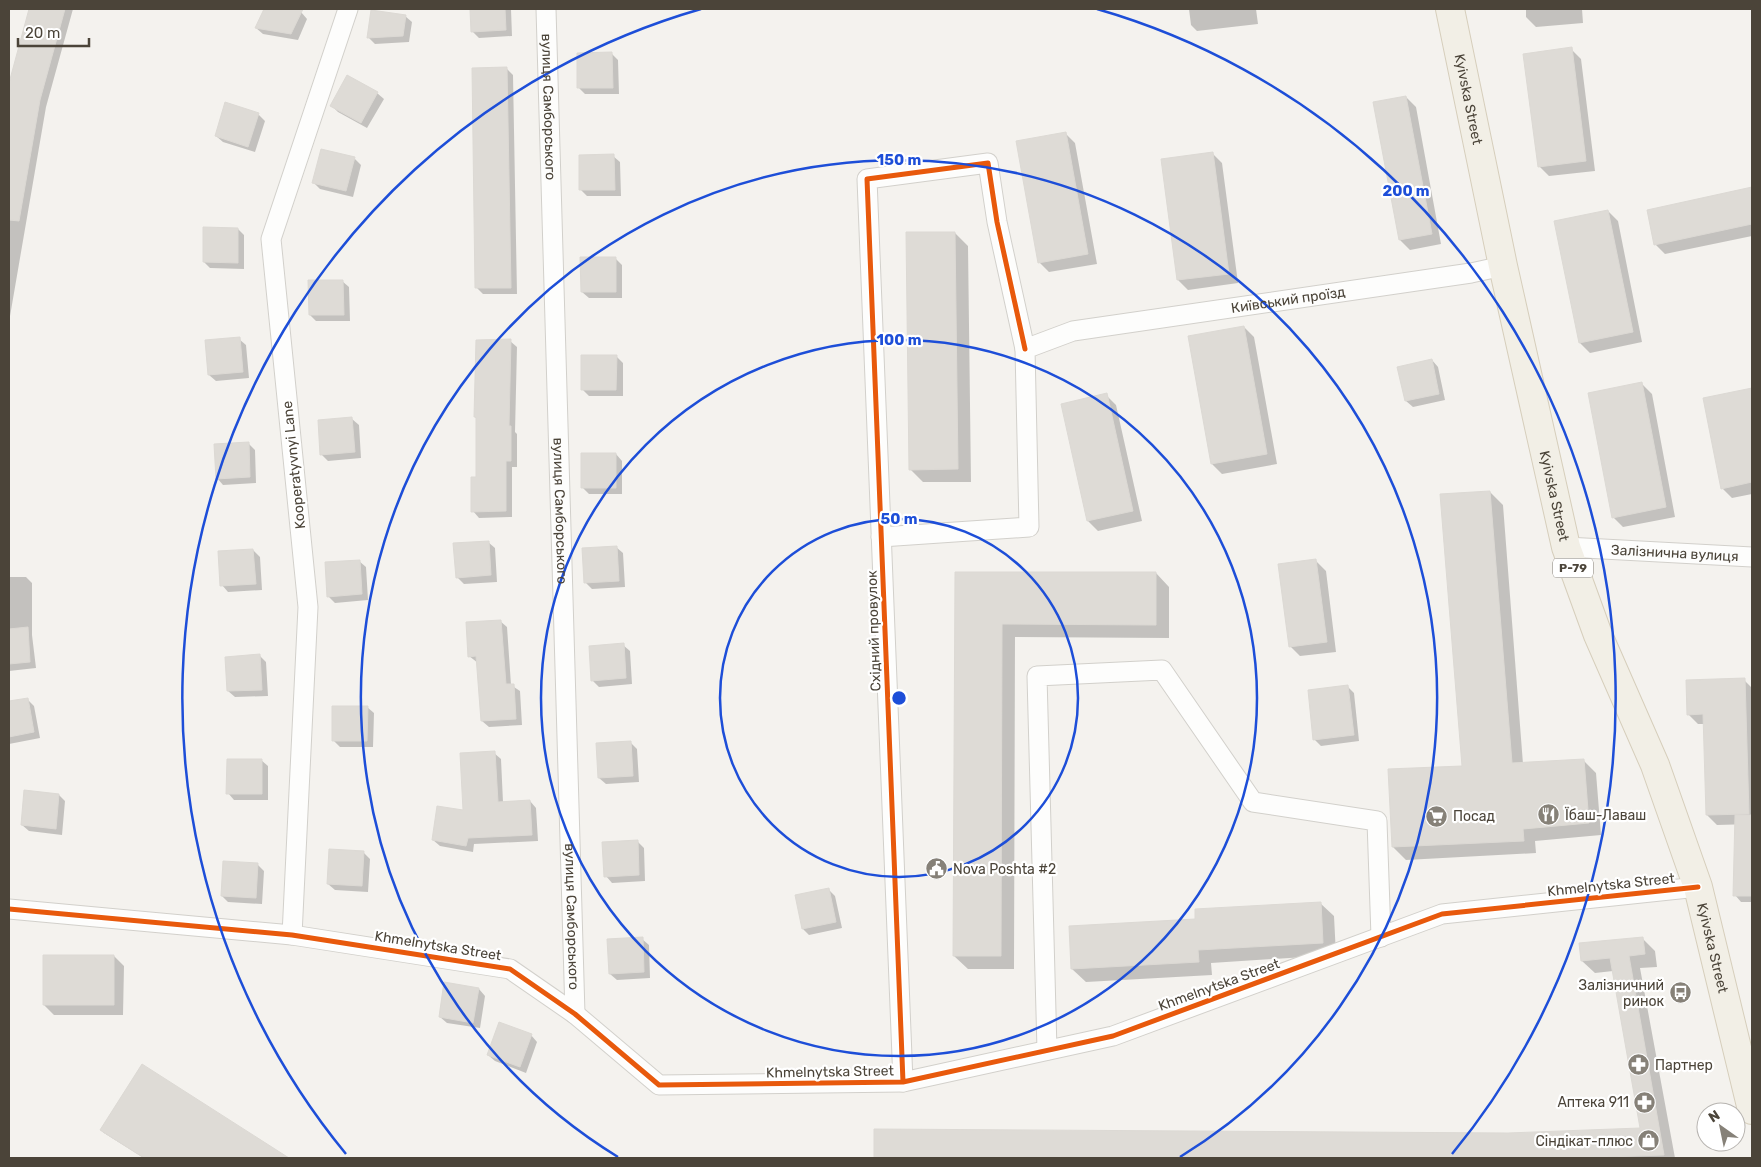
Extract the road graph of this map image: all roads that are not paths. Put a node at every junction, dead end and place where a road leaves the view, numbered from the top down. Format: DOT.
graph roads {
  1 [pos="348,9"];
  2 [pos="546,9"];
  3 [pos="1450,9"];
  4 [pos="1503,266"];
  5 [pos="1024,349"];
  6 [pos="881,537"];
  7 [pos="1566,547"];
  8 [pos="1752,557"];
  9 [pos="1698,887"];
  10 [pos="9,909"];
  11 [pos="292,935"];
  12 [pos="1381,937"];
  13 [pos="575,1014"];
  14 [pos="1047,1050"];
  15 [pos="903,1082"];
  16 [pos="1752,1110"];
  1 -- 11 [label="street, Kooperatyvnyi Lane"];
  2 -- 13 [label="street, вулиця Самборського"];
  3 -- 4 [label="main road, Kyivska Street / Р-79"];
  4 -- 5 [label="street, Київський проїзд"];
  4 -- 7 [label="main road, Kyivska Street / Р-79"];
  5 -- 6 [label="street"];
  5 -- 6 [label="street, Східний провулок"];
  6 -- 15 [label="street, Східний провулок"];
  7 -- 8 [label="street, Залізнична вулиця"];
  7 -- 9 [label="main road, Kyivska Street / Р-79"];
  9 -- 12 [label="street, Khmelnytska Street"];
  9 -- 16 [label="main road, Kyivska Street / Р-79"];
  10 -- 11 [label="street, Khmelnytska Street"];
  11 -- 13 [label="street, Khmelnytska Street"];
  12 -- 14 [label="street, Khmelnytska Street"];
  12 -- 14 [label="street"];
  13 -- 15 [label="street, Khmelnytska Street"];
  14 -- 15 [label="street, Khmelnytska Street"];
}
